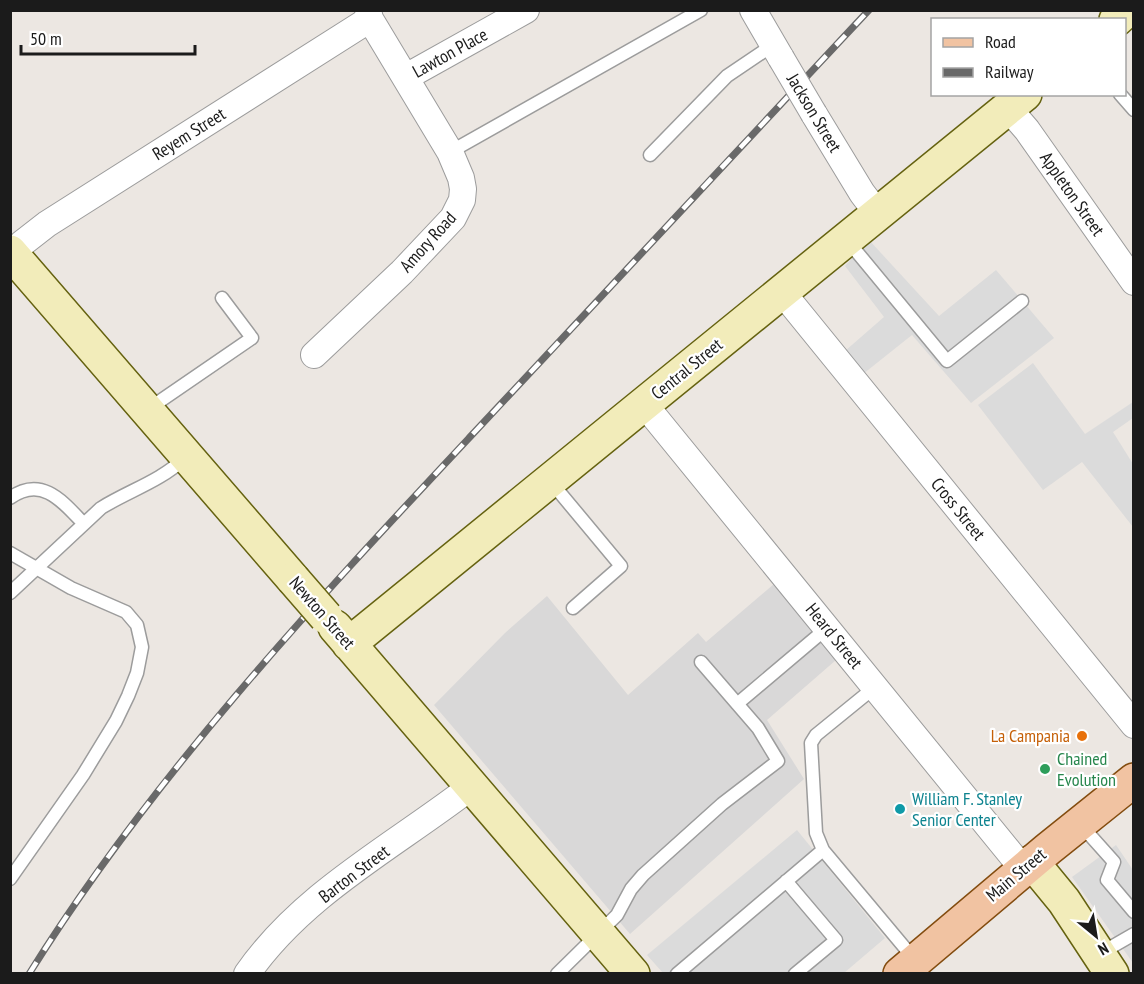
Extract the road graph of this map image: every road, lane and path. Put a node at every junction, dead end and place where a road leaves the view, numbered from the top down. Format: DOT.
graph roads {
  1 [pos="526,10"];
  2 [pos="700,10"];
  3 [pos="753,10"];
  4 [pos="369,15"];
  5 [pos="777,51"];
  6 [pos="406,77"];
  7 [pos="1122,96"];
  8 [pos="1017,101"];
  9 [pos="1134,110"];
  10 [pos="450,152"];
  11 [pos="650,155"];
  12 [pos="878,214"];
  13 [pos="847,240"];
  14 [pos="11,252"];
  15 [pos="1134,282"];
  16 [pos="782,292"];
  17 [pos="222,298"];
  18 [pos="1022,301"];
  19 [pos="314,356"];
  20 [pos="643,405"];
  21 [pos="146,411"];
  22 [pos="186,457"];
  23 [pos="550,480"];
  24 [pos="10,498"];
  25 [pos="84,524"];
  26 [pos="10,553"];
  27 [pos="36,569"];
  28 [pos="10,593"];
  29 [pos="573,608"];
  30 [pos="827,628"];
  31 [pos="349,644"];
  32 [pos="701,662"];
  33 [pos="875,687"];
  34 [pos="737,704"];
  35 [pos="1134,725"];
  36 [pos="1134,780"];
  37 [pos="472,786"];
  38 [pos="1080,823"];
  39 [pos="823,850"];
  40 [pos="1028,865"];
  41 [pos="10,879"];
  42 [pos="786,881"];
  43 [pos="1134,912"];
  44 [pos="599,934"];
  45 [pos="1134,934"];
  46 [pos="1106,963"];
  47 [pos="908,967"];
  48 [pos="682,972"];
  49 [pos="247,974"];
  50 [pos="557,974"];
  51 [pos="633,974"];
  52 [pos="795,974"];
  1 -- 6 [label="street, Lawton Place"];
  2 -- 10 [label="lane"];
  3 -- 5 [label="street, Jackson Street"];
  4 -- 6 [label="street, Amory Road"];
  4 -- 14 [label="street, Reyem Street"];
  5 -- 11 [label="lane"];
  5 -- 12 [label="street, Jackson Street, bridge"];
  6 -- 10 [label="street, Amory Road"];
  7 -- 9 [label="lane"];
  8 -- 12 [label="street, Central Street"];
  8 -- 15 [label="street, Appleton Street"];
  10 -- 19 [label="street, Amory Road"];
  12 -- 13 [label="street, Central Street"];
  13 -- 16 [label="street, Central Street"];
  13 -- 18 [label="lane"];
  14 -- 21 [label="street, Newton Street"];
  16 -- 20 [label="street, Central Street"];
  16 -- 35 [label="street, Cross Street"];
  17 -- 21 [label="lane"];
  20 -- 23 [label="street, Central Street"];
  20 -- 30 [label="street, Heard Street"];
  21 -- 22 [label="street, Newton Street"];
  22 -- 25 [label="lane"];
  22 -- 31 [label="street, Newton Street, bridge"];
  23 -- 29 [label="lane"];
  23 -- 31 [label="street, Central Street"];
  24 -- 25 [label="lane"];
  25 -- 27 [label="lane"];
  26 -- 27 [label="lane"];
  27 -- 28 [label="lane"];
  27 -- 41 [label="lane"];
  30 -- 33 [label="street, Heard Street"];
  30 -- 34 [label="lane"];
  31 -- 37 [label="street, Newton Street"];
  32 -- 34 [label="lane"];
  33 -- 39 [label="lane"];
  33 -- 40 [label="street, Heard Street"];
  34 -- 44 [label="lane"];
  36 -- 38 [label="main road, Main Street"];
  37 -- 44 [label="street, Newton Street"];
  37 -- 49 [label="street, Barton Street"];
  38 -- 40 [label="main road, Main Street"];
  38 -- 43 [label="lane"];
  39 -- 42 [label="lane"];
  39 -- 47 [label="lane"];
  40 -- 46 [label="street"];
  40 -- 47 [label="main road, Main Street"];
  42 -- 48 [label="lane"];
  42 -- 52 [label="lane"];
  44 -- 50 [label="lane"];
  44 -- 51 [label="street, Newton Street"];
  45 -- 46 [label="lane"];
}
